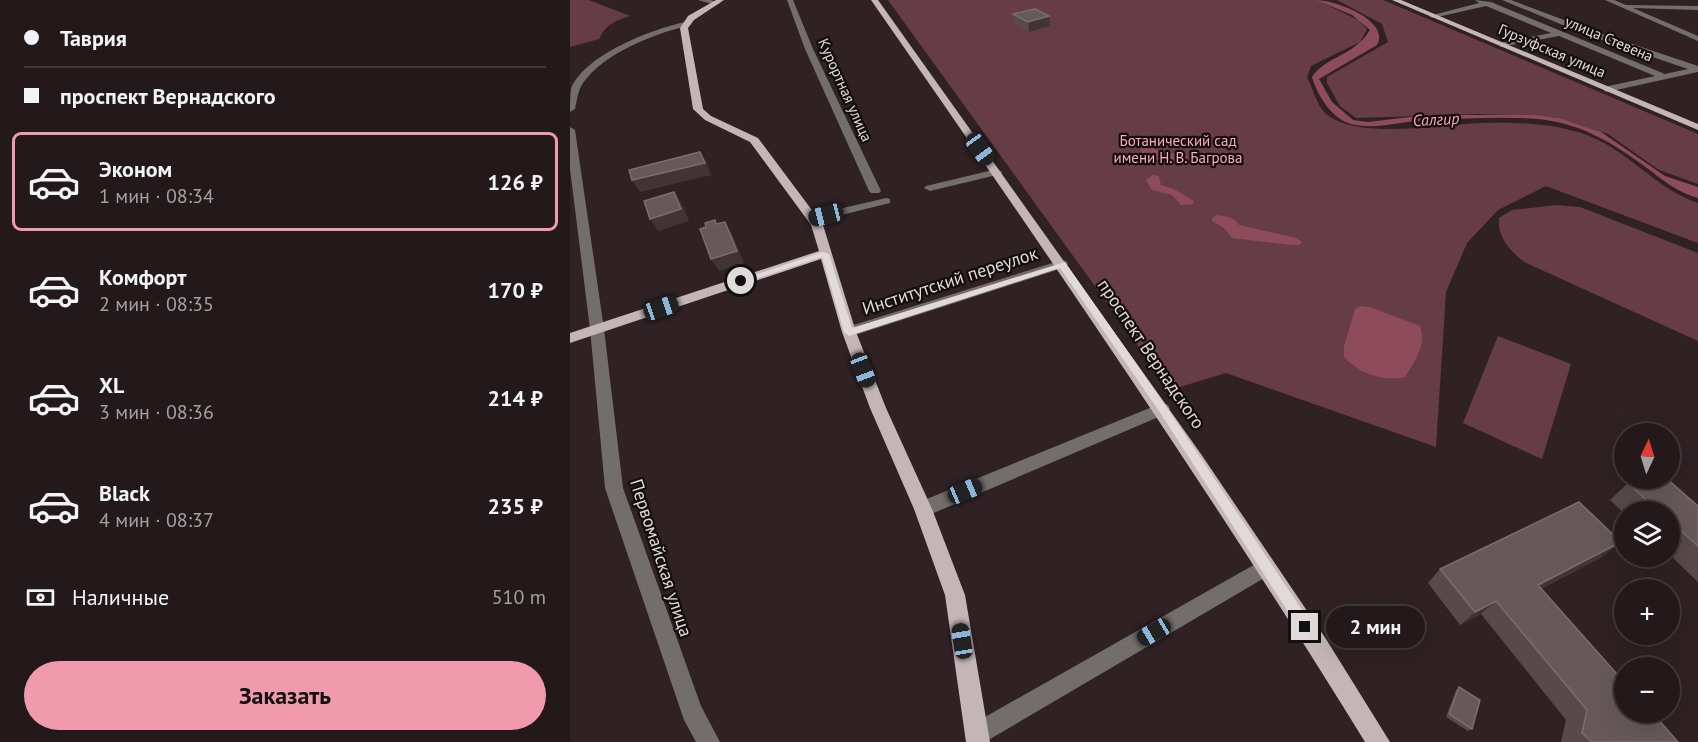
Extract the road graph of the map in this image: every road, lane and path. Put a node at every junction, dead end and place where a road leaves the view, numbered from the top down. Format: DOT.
graph roads {
  1 [pos="702,0"];
  2 [pos="790,0"];
  3 [pos="874,0"];
  4 [pos="1395,0"];
  5 [pos="1503,0"];
  6 [pos="1608,0"];
  7 [pos="719,2"];
  8 [pos="1482,2"];
  9 [pos="1623,6"];
  10 [pos="1698,8"];
  11 [pos="1433,16"];
  12 [pos="686,24"];
  13 [pos="1585,31"];
  14 [pos="1560,33"];
  15 [pos="1698,39"];
  16 [pos="1503,45"];
  17 [pos="1698,69"];
  18 [pos="1663,76"];
  19 [pos="1607,89"];
  20 [pos="570,109"];
  21 [pos="1698,127"];
  22 [pos="570,130"];
  23 [pos="997,172"];
  24 [pos="930,188"];
  25 [pos="875,191"];
  26 [pos="886,201"];
  27 [pos="813,218"];
  28 [pos="825,254"];
  29 [pos="1062,264"];
  30 [pos="597,329"];
  31 [pos="849,332"];
  32 [pos="570,338"];
  33 [pos="1162,409"];
  34 [pos="923,509"];
  35 [pos="1266,567"];
  36 [pos="977,738"];
  37 [pos="708,742"];
  38 [pos="1378,742"];
  1 -- 7 [label="street"];
  2 -- 25 [label="street, Курортная улица"];
  3 -- 23 [label="main road, проспект Вернадского"];
  4 -- 11 [label="main road, Гурзуфская улица"];
  5 -- 8 [label="street"];
  5 -- 13 [label="street"];
  6 -- 9 [label="street"];
  7 -- 12 [label="main road"];
  8 -- 11 [label="street"];
  8 -- 14 [label="street, улица Стевена"];
  9 -- 10 [label="street"];
  9 -- 15 [label="street"];
  11 -- 16 [label="main road, Гурзуфская улица"];
  12 -- 20 [label="street"];
  12 -- 27 [label="main road"];
  13 -- 14 [label="street"];
  13 -- 17 [label="street"];
  14 -- 16 [label="street"];
  14 -- 18 [label="street, улица Стевена"];
  16 -- 19 [label="main road, Гурзуфская улица"];
  17 -- 18 [label="street"];
  18 -- 19 [label="street"];
  19 -- 21 [label="main road, Гурзуфская улица"];
  22 -- 30 [label="street, Первомайская улица"];
  23 -- 24 [label="street"];
  23 -- 29 [label="main road, проспект Вернадского"];
  26 -- 27 [label="street"];
  27 -- 28 [label="main road"];
  28 -- 30 [label="main road"];
  28 -- 31 [label="main road"];
  29 -- 31 [label="street, Институтский переулок"];
  29 -- 33 [label="main road, проспект Вернадского"];
  30 -- 32 [label="main road"];
  30 -- 37 [label="street, Первомайская улица"];
  31 -- 34 [label="main road"];
  33 -- 34 [label="street"];
  33 -- 35 [label="main road, проспект Вернадского"];
  34 -- 36 [label="main road"];
  35 -- 36 [label="street"];
  35 -- 38 [label="main road, проспект Вернадского"];
}
